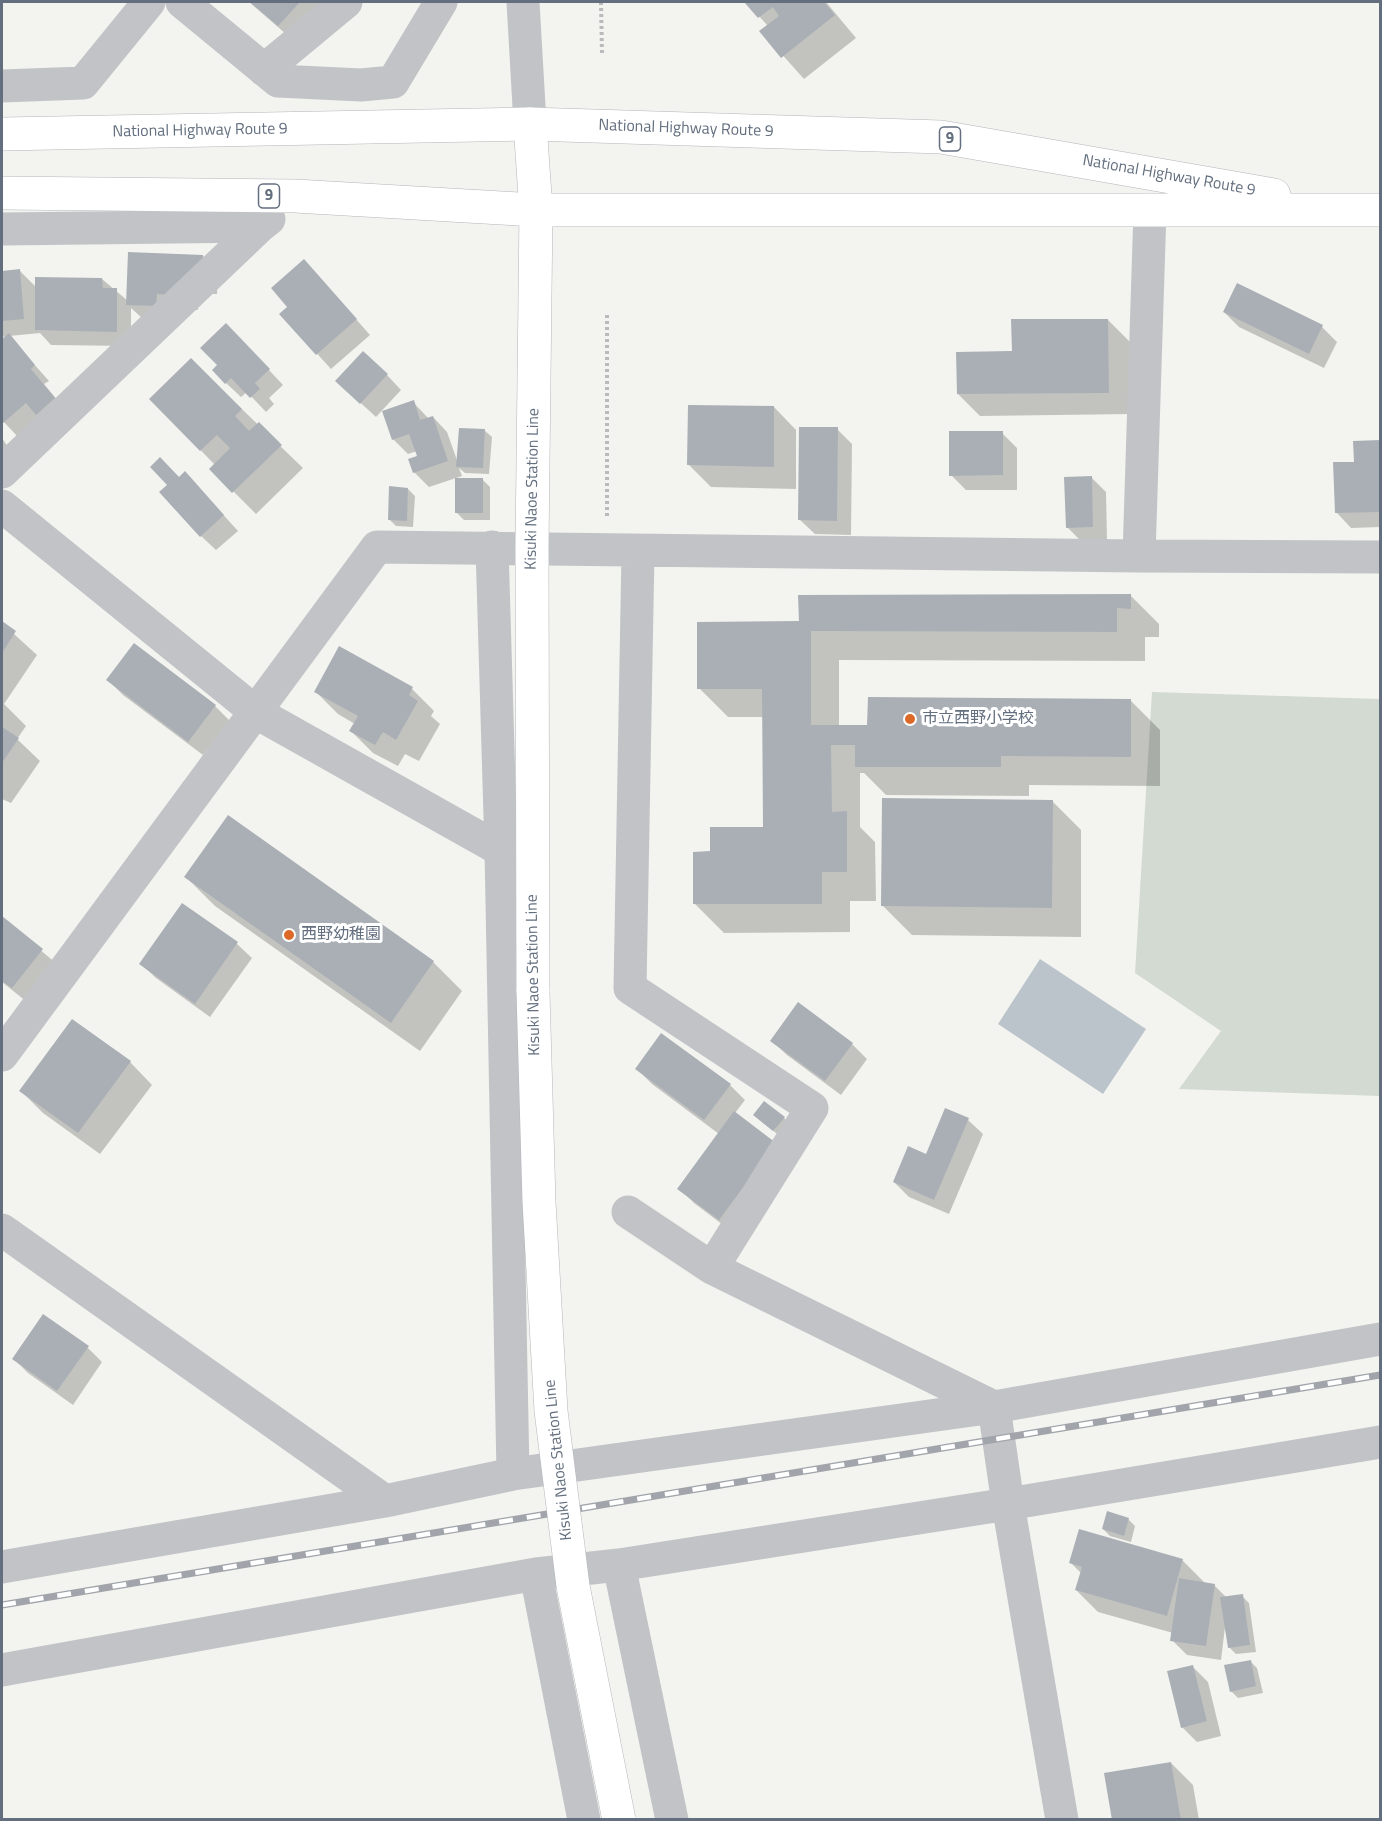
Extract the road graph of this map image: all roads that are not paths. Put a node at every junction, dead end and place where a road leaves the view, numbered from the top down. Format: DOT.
graph roads {
  1 [pos="148,2"];
  2 [pos="182,2"];
  3 [pos="346,2"];
  4 [pos="441,2"];
  5 [pos="523,2"];
  6 [pos="264,70"];
  7 [pos="2,86"];
  8 [pos="530,124"];
  9 [pos="7,130"];
  10 [pos="2,193"];
  11 [pos="295,196"];
  12 [pos="536,210"];
  13 [pos="1150,210"];
  14 [pos="1373,210"];
  15 [pos="260,226"];
  16 [pos="2,229"];
  17 [pos="2,472"];
  18 [pos="2,506"];
  19 [pos="492,547"];
  20 [pos="532,547"];
  21 [pos="638,552"];
  22 [pos="1139,556"];
  23 [pos="1380,557"];
  24 [pos="257,713"];
  25 [pos="501,850"];
  26 [pos="2,1055"];
  27 [pos="628,1212"];
  28 [pos="2,1230"];
  29 [pos="712,1268"];
  30 [pos="1380,1340"];
  31 [pos="994,1407"];
  32 [pos="1380,1442"];
  33 [pos="513,1474"];
  34 [pos="385,1501"];
  35 [pos="1008,1504"];
  36 [pos="619,1565"];
  37 [pos="2,1567"];
  38 [pos="536,1574"];
  39 [pos="2,1670"];
  40 [pos="584,1820"];
  41 [pos="619,1820"];
  42 [pos="672,1820"];
  43 [pos="1062,1820"];
  1 -- 7 [label="street"];
  2 -- 6 [label="street"];
  3 -- 6 [label="street"];
  4 -- 6 [label="street"];
  5 -- 8 [label="street"];
  8 -- 9 [label="main road, National Highway Route 9 / 9"];
  8 -- 12 [label="main road, Kisuki Naoe Station Line"];
  8 -- 14 [label="main road, National Highway Route 9 / 9"];
  10 -- 11 [label="main road, National Highway Route 9 / 9"];
  11 -- 12 [label="main road, National Highway Route 9 / 9"];
  11 -- 15 [label="street"];
  12 -- 13 [label="main road, National Highway Route 9 / 9"];
  12 -- 20 [label="main road, Kisuki Naoe Station Line"];
  13 -- 14 [label="main road, National Highway Route 9 / 9"];
  13 -- 22 [label="street"];
  15 -- 16 [label="street"];
  15 -- 17 [label="street"];
  18 -- 24 [label="street"];
  19 -- 20 [label="street"];
  19 -- 24 [label="street"];
  19 -- 25 [label="street"];
  20 -- 21 [label="street"];
  20 -- 41 [label="main road, Kisuki Naoe Station Line, bridge"];
  21 -- 22 [label="street"];
  21 -- 29 [label="street"];
  22 -- 23 [label="street"];
  24 -- 25 [label="street"];
  24 -- 26 [label="street"];
  25 -- 33 [label="street"];
  27 -- 29 [label="street"];
  28 -- 34 [label="street"];
  29 -- 31 [label="street"];
  30 -- 31 [label="street"];
  31 -- 33 [label="street"];
  31 -- 35 [label="street"];
  32 -- 35 [label="street"];
  33 -- 34 [label="street"];
  34 -- 37 [label="street"];
  35 -- 36 [label="street"];
  35 -- 43 [label="street"];
  36 -- 38 [label="street"];
  36 -- 42 [label="street"];
  38 -- 39 [label="street"];
  38 -- 40 [label="street"];
}
